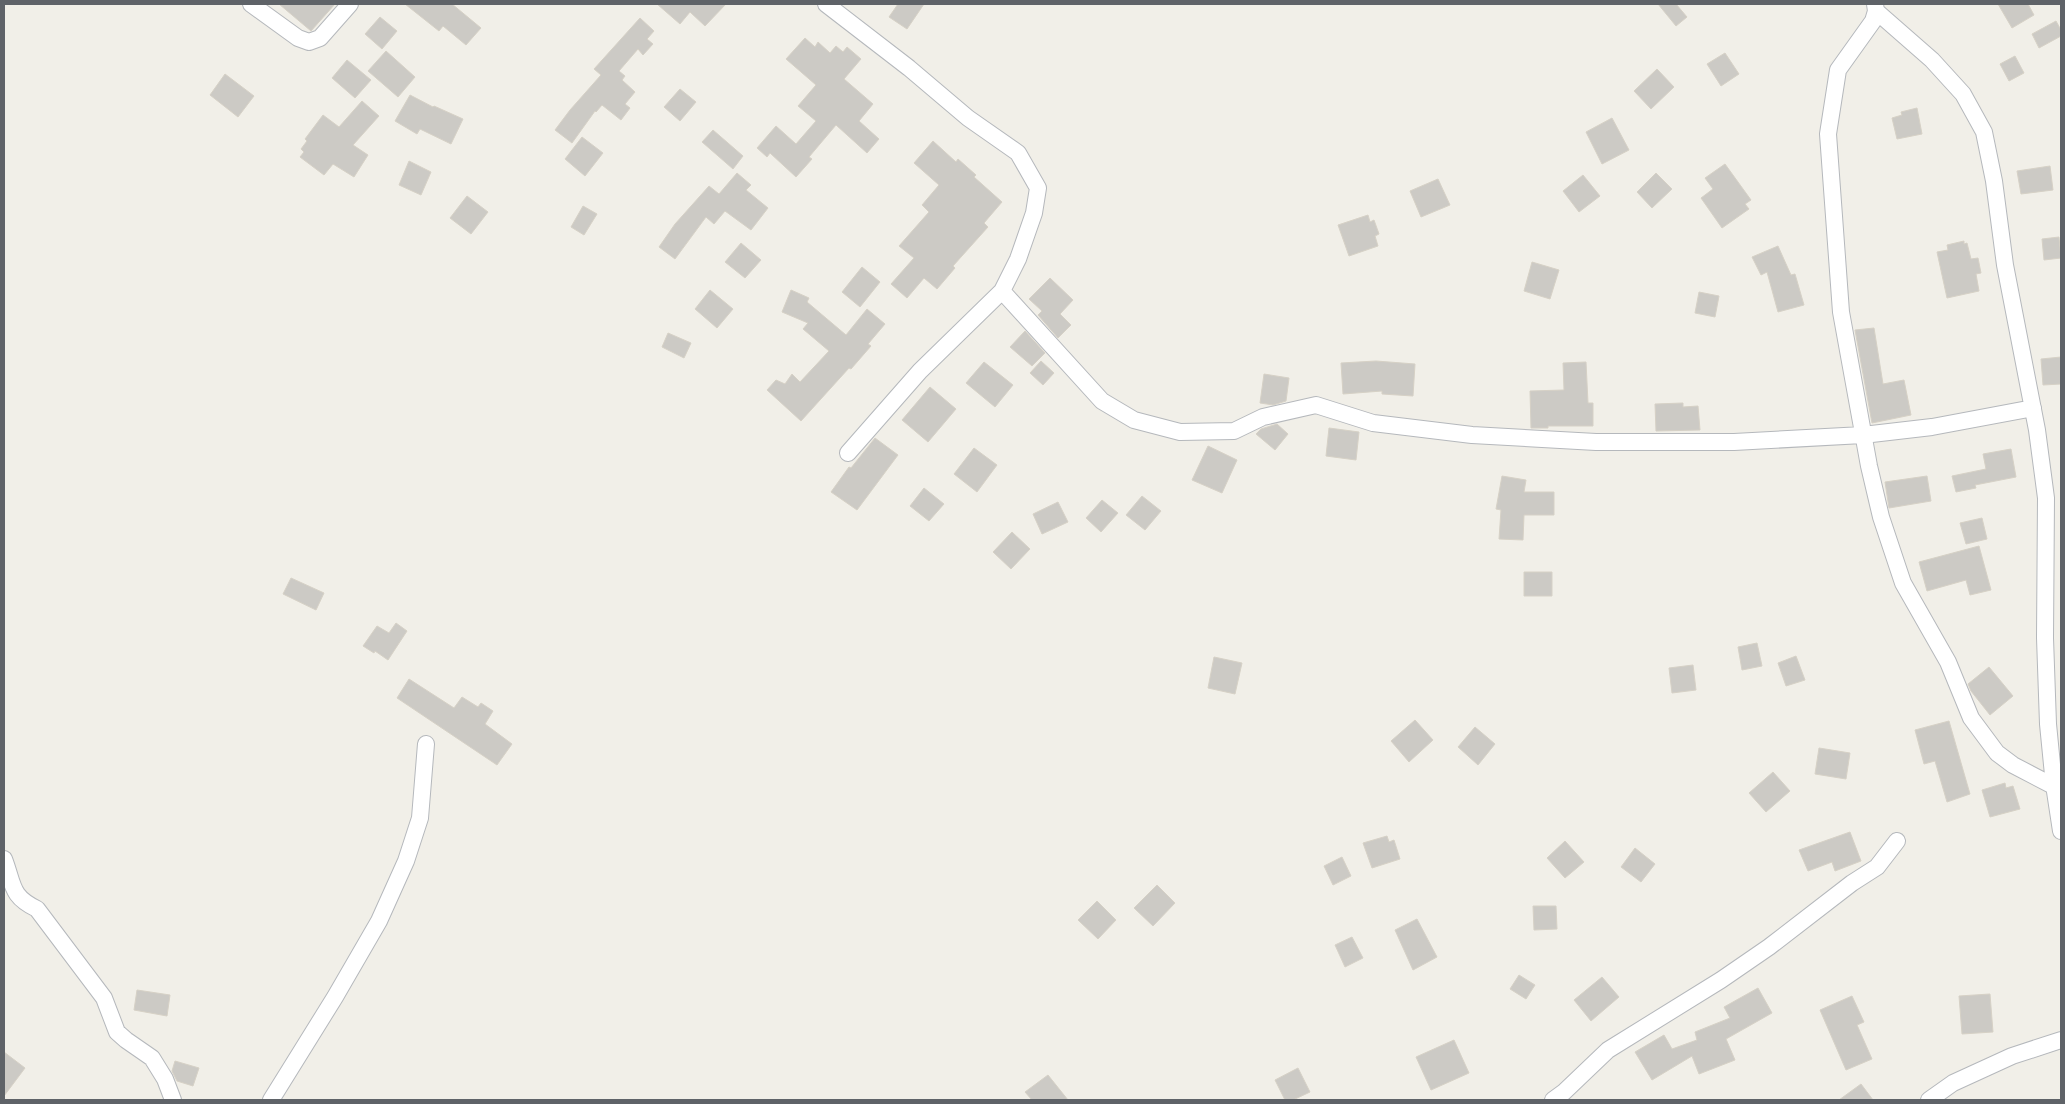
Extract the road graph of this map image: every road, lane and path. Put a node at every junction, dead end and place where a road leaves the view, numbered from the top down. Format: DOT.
graph roads {
  1 [pos="250,4"];
  2 [pos="350,4"];
  3 [pos="826,4"];
  4 [pos="1876,8"];
  5 [pos="1002,291"];
  6 [pos="2033,408"];
  7 [pos="1863,435"];
  8 [pos="848,453"];
  9 [pos="426,744"];
  10 [pos="2058,787"];
  11 [pos="2061,831"];
  12 [pos="1897,841"];
  13 [pos="4,859"];
  14 [pos="2061,1040"];
  15 [pos="174,1100"];
  16 [pos="271,1100"];
  17 [pos="1553,1100"];
  18 [pos="1929,1100"];
  1 -- 2 [label="street"];
  3 -- 5 [label="street"];
  4 -- 6 [label="street"];
  4 -- 7 [label="street"];
  5 -- 7 [label="street"];
  5 -- 8 [label="street"];
  6 -- 7 [label="street"];
  6 -- 10 [label="street"];
  7 -- 10 [label="street"];
  9 -- 16 [label="street"];
  10 -- 11 [label="street"];
  12 -- 17 [label="street"];
  13 -- 15 [label="street"];
  14 -- 18 [label="street"];
}
